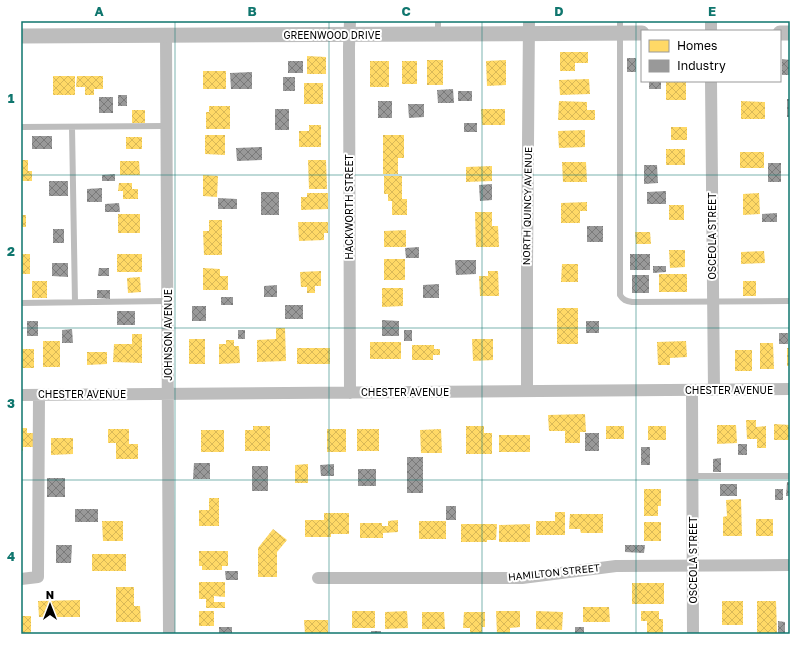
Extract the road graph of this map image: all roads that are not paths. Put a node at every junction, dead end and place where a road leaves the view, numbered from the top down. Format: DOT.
graph roads {
  1 [pos="620,27"];
  2 [pos="349,28"];
  3 [pos="438,28"];
  4 [pos="529,28"];
  5 [pos="641,34"];
  6 [pos="21,36"];
  7 [pos="166,36"];
  8 [pos="711,82"];
  9 [pos="166,126"];
  10 [pos="21,127"];
  11 [pos="72,127"];
  12 [pos="167,301"];
  13 [pos="75,302"];
  14 [pos="713,302"];
  15 [pos="790,302"];
  16 [pos="21,303"];
  17 [pos="692,390"];
  18 [pos="714,390"];
  19 [pos="790,390"];
  20 [pos="527,391"];
  21 [pos="350,393"];
  22 [pos="168,394"];
  23 [pos="21,395"];
  24 [pos="39,395"];
  25 [pos="692,476"];
  26 [pos="790,476"];
  27 [pos="790,565"];
  28 [pos="693,566"];
  29 [pos="318,578"];
  30 [pos="21,579"];
  31 [pos="169,634"];
  32 [pos="693,634"];
  1 -- 4 [label="street, GREENWOOD DRIVE"];
  1 -- 5 [label="street, GREENWOOD DRIVE"];
  1 -- 14 [label="lane"];
  2 -- 3 [label="street, GREENWOOD DRIVE"];
  2 -- 7 [label="street, GREENWOOD DRIVE"];
  2 -- 21 [label="street, HACKWORTH STREET"];
  3 -- 4 [label="street, GREENWOOD DRIVE"];
  4 -- 20 [label="street, NORTH QUINCY AVENUE"];
  6 -- 7 [label="street, GREENWOOD DRIVE"];
  7 -- 9 [label="street, JOHNSON AVENUE"];
  8 -- 14 [label="street, OSCEOLA STREET"];
  9 -- 11 [label="lane"];
  9 -- 12 [label="street, JOHNSON AVENUE"];
  10 -- 11 [label="lane"];
  11 -- 13 [label="lane"];
  12 -- 13 [label="lane"];
  12 -- 22 [label="street, JOHNSON AVENUE"];
  13 -- 16 [label="lane"];
  14 -- 15 [label="lane"];
  14 -- 18 [label="street, OSCEOLA STREET"];
  17 -- 18 [label="street, CHESTER AVENUE"];
  17 -- 20 [label="street, CHESTER AVENUE"];
  17 -- 25 [label="street, OSCEOLA STREET"];
  18 -- 19 [label="street, CHESTER AVENUE"];
  20 -- 21 [label="street, CHESTER AVENUE"];
  21 -- 22 [label="street, CHESTER AVENUE"];
  22 -- 24 [label="street, CHESTER AVENUE"];
  22 -- 31 [label="street, JOHNSON AVENUE"];
  23 -- 24 [label="street, CHESTER AVENUE"];
  24 -- 30 [label="street"];
  25 -- 26 [label="lane"];
  25 -- 28 [label="street, OSCEOLA STREET"];
  27 -- 28 [label="street, HAMILTON STREET"];
  28 -- 29 [label="street, HAMILTON STREET"];
  28 -- 32 [label="street, OSCEOLA STREET"];
}
